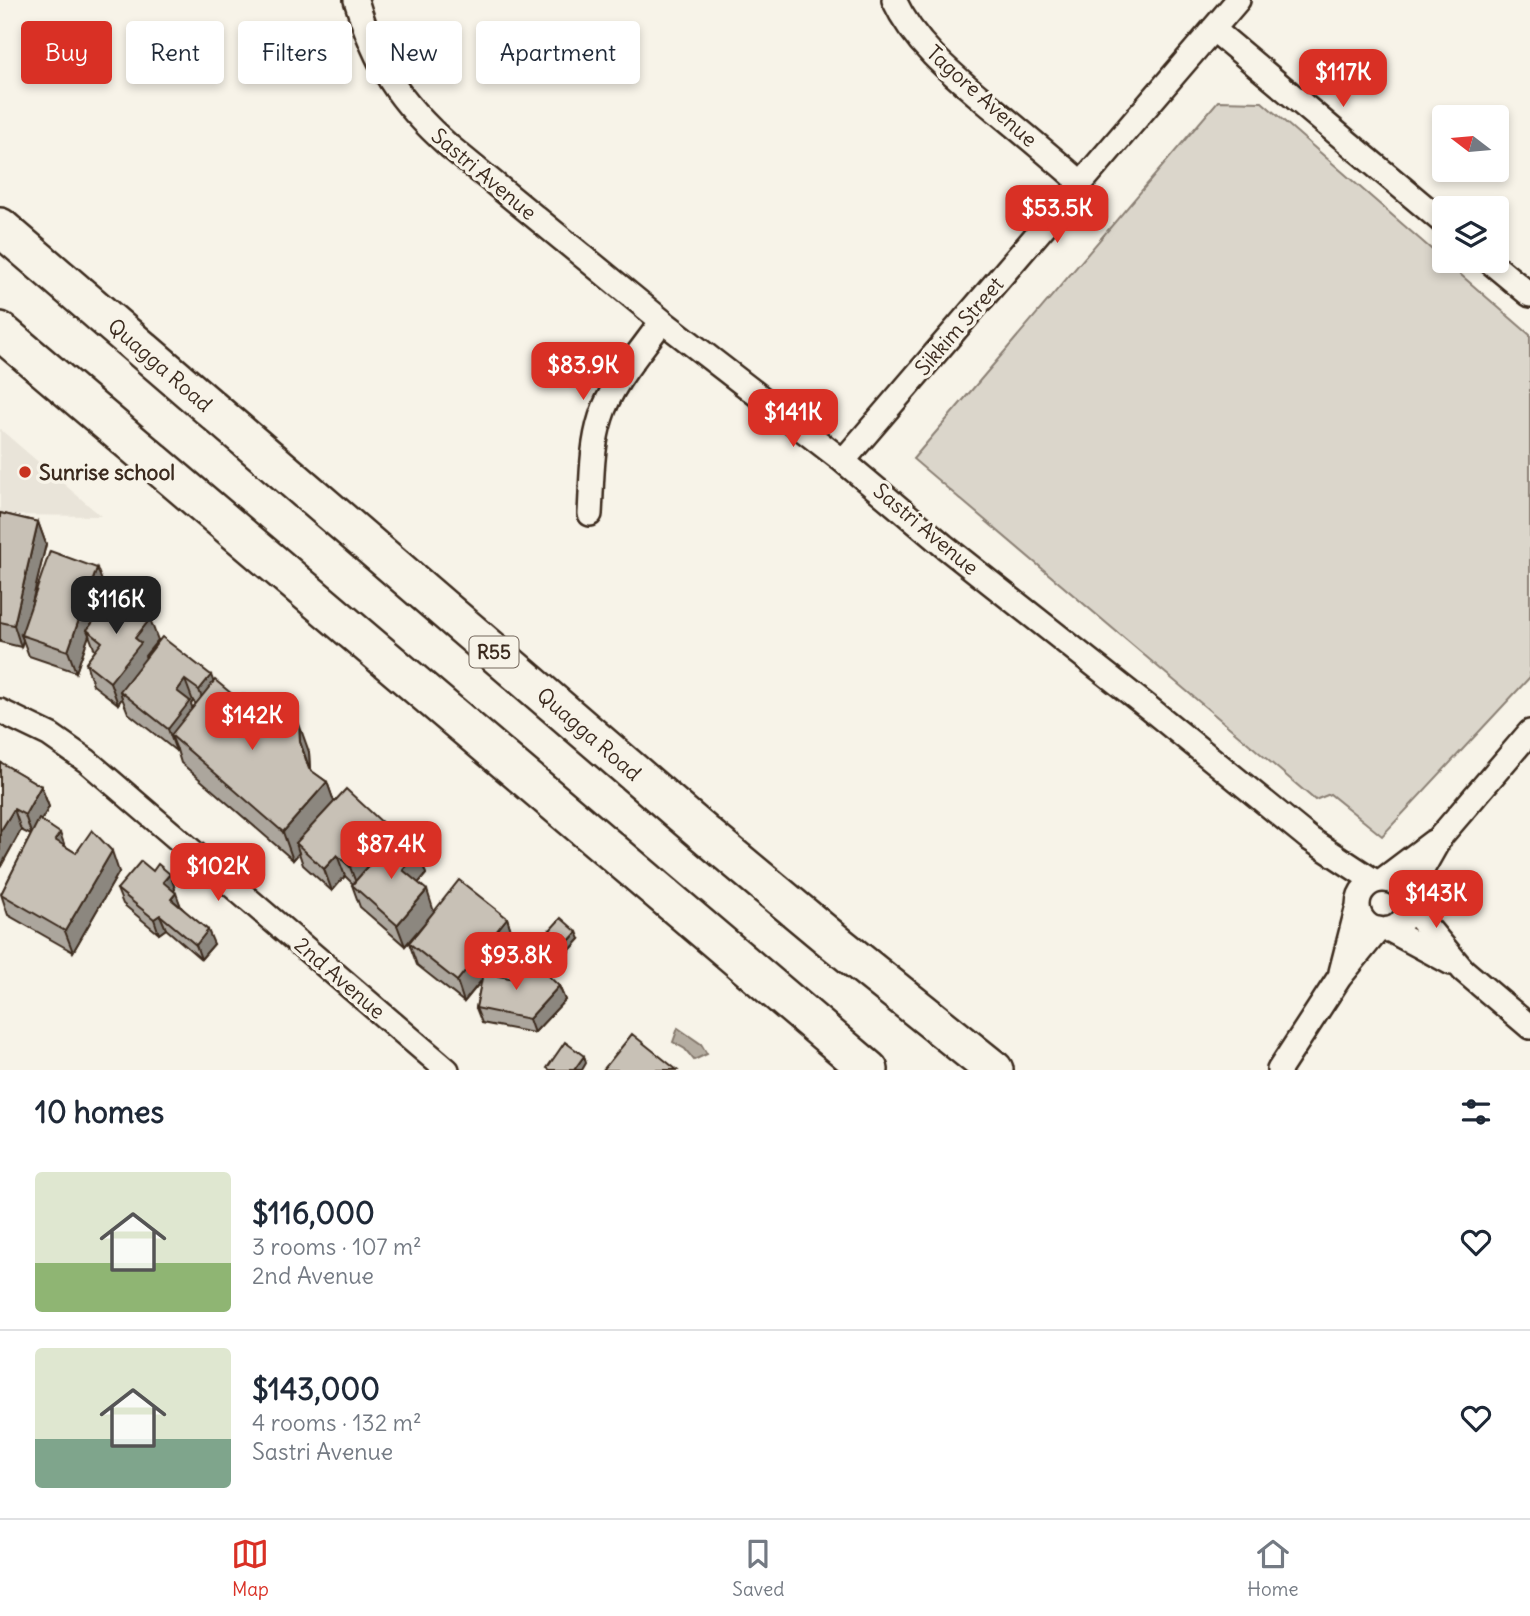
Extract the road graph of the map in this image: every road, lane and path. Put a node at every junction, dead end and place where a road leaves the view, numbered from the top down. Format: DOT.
graph roads {
  1 [pos="356,0"];
  2 [pos="894,0"];
  3 [pos="1238,0"];
  4 [pos="1213,29"];
  5 [pos="1081,183"];
  6 [pos="1432,213"];
  7 [pos="0,227"];
  8 [pos="1503,273"];
  9 [pos="1530,295"];
  10 [pos="662,321"];
  11 [pos="0,331"];
  12 [pos="844,461"];
  13 [pos="590,514"];
  14 [pos="0,711"];
  15 [pos="1530,732"];
  16 [pos="1441,836"];
  17 [pos="1369,891"];
  18 [pos="1407,900"];
  19 [pos="1384,929"];
  20 [pos="1462,970"];
  21 [pos="1339,978"];
  22 [pos="1530,1027"];
  23 [pos="447,1070"];
  24 [pos="869,1070"];
  25 [pos="994,1070"];
  26 [pos="1279,1070"];
  1 -- 10 [label="street, Sastri Avenue"];
  2 -- 5 [label="street, Tagore Avenue"];
  3 -- 4 [label="street, Sikkim Street"];
  4 -- 5 [label="street, Sikkim Street"];
  4 -- 6 [label="street"];
  5 -- 12 [label="street, Sikkim Street"];
  7 -- 25 [label="main road, Quagga Road / R55"];
  8 -- 9 [label="street"];
  10 -- 12 [label="street, Sastri Avenue"];
  10 -- 13 [label="street"];
  11 -- 24 [label="main road"];
  12 -- 17 [label="street, Sastri Avenue"];
  14 -- 23 [label="street, 2nd Avenue"];
  15 -- 16 [label="street"];
  16 -- 17 [label="street"];
  16 -- 18 [label="street"];
  17 -- 18 [label="street"];
  17 -- 19 [label="street"];
  17 -- 21 [label="street"];
  18 -- 19 [label="street"];
  18 -- 20 [label="street"];
  19 -- 20 [label="street"];
  19 -- 21 [label="street"];
  20 -- 22 [label="street"];
  21 -- 26 [label="street"];
}
